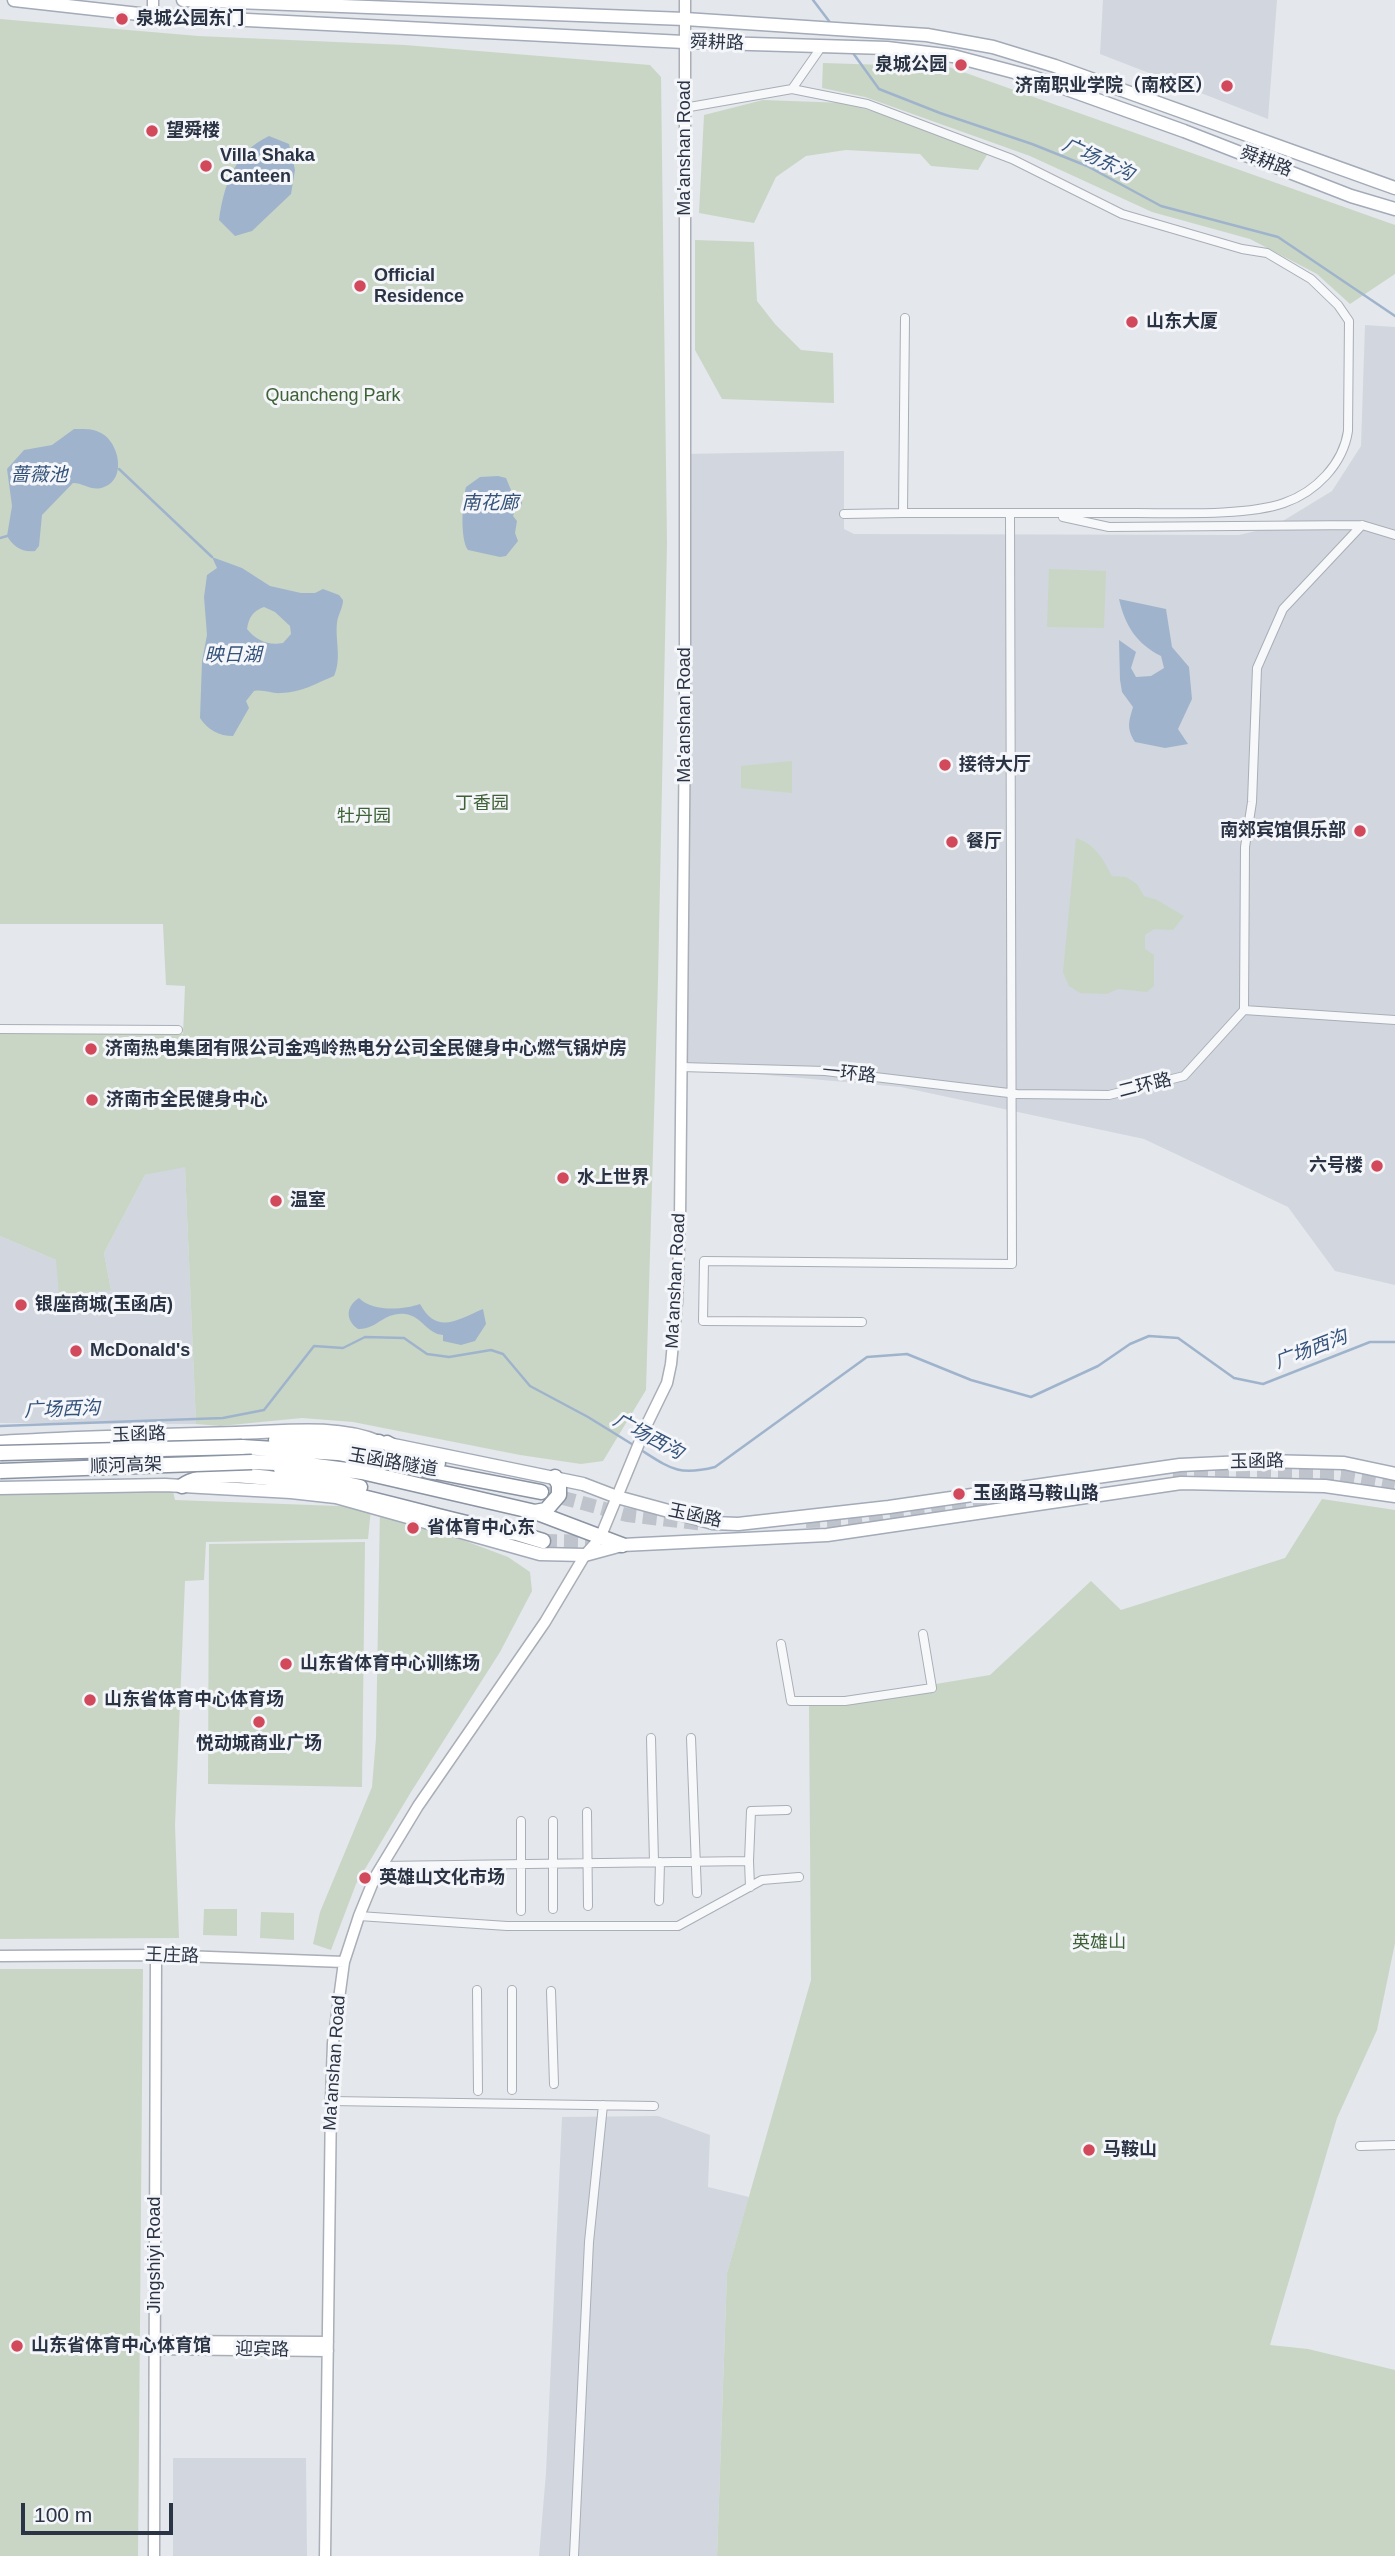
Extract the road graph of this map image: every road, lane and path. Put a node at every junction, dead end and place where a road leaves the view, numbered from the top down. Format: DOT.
graph roads {
  1 [pos="14,0"];
  2 [pos="153,0"];
  3 [pos="183,0"];
  4 [pos="685,0"];
  5 [pos="153,15"];
  6 [pos="685,19"];
  7 [pos="684,42"];
  8 [pos="822,46"];
  9 [pos="792,89"];
  10 [pos="684,108"];
  11 [pos="1395,188"];
  12 [pos="1395,209"];
  13 [pos="905,318"];
  14 [pos="903,513"];
  15 [pos="1010,513"];
  16 [pos="1047,513"];
  17 [pos="844,514"];
  18 [pos="1362,525"];
  19 [pos="1395,535"];
  20 [pos="1244,1010"];
  21 [pos="1395,1020"];
  22 [pos="0,1028"];
  23 [pos="178,1030"];
  24 [pos="681,1067"];
  25 [pos="1014,1094"];
  26 [pos="862,1322"];
  27 [pos="95,1437"];
  28 [pos="0,1442"];
  29 [pos="383,1442"];
  30 [pos="242,1447"];
  31 [pos="0,1453"];
  32 [pos="252,1462"];
  33 [pos="0,1471"];
  34 [pos="1395,1474"];
  35 [pos="555,1477"];
  36 [pos="510,1485"];
  37 [pos="99,1486"];
  38 [pos="182,1486"];
  39 [pos="0,1488"];
  40 [pos="541,1492"];
  41 [pos="1395,1496"];
  42 [pos="617,1497"];
  43 [pos="535,1512"];
  44 [pos="517,1533"];
  45 [pos="600,1538"];
  46 [pos="543,1541"];
  47 [pos="621,1545"];
  48 [pos="585,1555"];
  49 [pos="923,1634"];
  50 [pos="781,1644"];
  51 [pos="651,1738"];
  52 [pos="691,1738"];
  53 [pos="787,1810"];
  54 [pos="587,1812"];
  55 [pos="521,1821"];
  56 [pos="552,1821"];
  57 [pos="749,1861"];
  58 [pos="657,1862"];
  59 [pos="696,1862"];
  60 [pos="586,1863"];
  61 [pos="520,1864"];
  62 [pos="552,1864"];
  63 [pos="381,1866"];
  64 [pos="799,1877"];
  65 [pos="750,1886"];
  66 [pos="697,1893"];
  67 [pos="659,1901"];
  68 [pos="587,1906"];
  69 [pos="552,1909"];
  70 [pos="522,1911"];
  71 [pos="359,1916"];
  72 [pos="0,1955"];
  73 [pos="156,1955"];
  74 [pos="344,1962"];
  75 [pos="477,1990"];
  76 [pos="512,1990"];
  77 [pos="551,1991"];
  78 [pos="554,2084"];
  79 [pos="512,2090"];
  80 [pos="478,2091"];
  81 [pos="331,2101"];
  82 [pos="603,2105"];
  83 [pos="654,2106"];
  84 [pos="1395,2145"];
  85 [pos="1360,2146"];
  86 [pos="154,2345"];
  87 [pos="328,2346"];
  88 [pos="154,2556"];
  89 [pos="325,2556"];
  90 [pos="574,2556"];
  1 -- 5 [label="main road, 舜耕路"];
  2 -- 5 [label="main road"];
  3 -- 6 [label="main road, 舜耕路"];
  4 -- 6 [label="main road, Ma'anshan Road"];
  5 -- 7 [label="main road, 舜耕路"];
  6 -- 7 [label="main road, Ma'anshan Road"];
  6 -- 11 [label="main road, 舜耕路"];
  7 -- 8 [label="main road, 舜耕路"];
  7 -- 10 [label="main road, Ma'anshan Road"];
  8 -- 9 [label="street"];
  8 -- 12 [label="main road, 舜耕路"];
  9 -- 10 [label="street"];
  9 -- 16 [label="street"];
  10 -- 24 [label="main road, Ma'anshan Road"];
  13 -- 14 [label="street"];
  14 -- 15 [label="street"];
  14 -- 17 [label="street"];
  15 -- 16 [label="street"];
  15 -- 25 [label="street"];
  16 -- 18 [label="street"];
  18 -- 19 [label="street"];
  18 -- 20 [label="street"];
  20 -- 21 [label="street"];
  20 -- 25 [label="street, 二环路"];
  22 -- 23 [label="street"];
  24 -- 25 [label="street, 一环路"];
  24 -- 42 [label="main road, Ma'anshan Road"];
  25 -- 26 [label="street"];
  27 -- 28 [label="main road, 玉函路"];
  27 -- 29 [label="main road, 玉函路"];
  27 -- 37 [label="main road"];
  29 -- 30 [label="highway"];
  29 -- 35 [label="main road, 玉函路"];
  29 -- 36 [label="highway"];
  30 -- 31 [label="highway, 顺河高架, bridge"];
  30 -- 36 [label="highway, 玉函路隧道"];
  32 -- 33 [label="highway, 顺河高架, bridge"];
  32 -- 43 [label="highway"];
  32 -- 44 [label="highway, 玉函路隧道"];
  34 -- 42 [label="main road, 玉函路"];
  35 -- 42 [label="main road, 玉函路"];
  35 -- 43 [label="highway"];
  36 -- 40 [label="highway, 玉函路隧道"];
  37 -- 38 [label="main road, 玉函路"];
  37 -- 39 [label="main road, 玉函路"];
  38 -- 44 [label="highway"];
  38 -- 48 [label="main road, 玉函路"];
  41 -- 47 [label="main road, 玉函路"];
  42 -- 45 [label="main road, Ma'anshan Road"];
  43 -- 45 [label="highway"];
  44 -- 46 [label="highway, 玉函路隧道"];
  45 -- 47 [label="highway"];
  45 -- 48 [label="main road, Ma'anshan Road"];
  47 -- 48 [label="main road, 玉函路"];
  48 -- 63 [label="main road, Ma'anshan Road"];
  49 -- 50 [label="street"];
  51 -- 58 [label="street"];
  52 -- 59 [label="street"];
  53 -- 57 [label="street"];
  54 -- 60 [label="street"];
  55 -- 61 [label="street"];
  56 -- 62 [label="street"];
  57 -- 59 [label="street"];
  57 -- 65 [label="street"];
  58 -- 59 [label="street"];
  58 -- 60 [label="street"];
  58 -- 67 [label="street"];
  59 -- 66 [label="street"];
  60 -- 62 [label="street"];
  60 -- 68 [label="street"];
  61 -- 62 [label="street"];
  61 -- 63 [label="street"];
  61 -- 70 [label="street"];
  62 -- 69 [label="street"];
  63 -- 71 [label="main road, Ma'anshan Road"];
  64 -- 65 [label="street"];
  65 -- 71 [label="street"];
  71 -- 74 [label="main road, Ma'anshan Road"];
  72 -- 73 [label="main road, 王庄路"];
  73 -- 74 [label="main road, 王庄路"];
  73 -- 86 [label="main road, Jingshiyi Road"];
  74 -- 81 [label="main road, Ma'anshan Road"];
  75 -- 80 [label="street"];
  76 -- 79 [label="street"];
  77 -- 78 [label="street"];
  81 -- 82 [label="street"];
  81 -- 87 [label="main road, Ma'anshan Road"];
  82 -- 83 [label="street"];
  82 -- 90 [label="street"];
  84 -- 85 [label="street"];
  86 -- 87 [label="main road, 迎宾路"];
  86 -- 88 [label="main road, Jingshiyi Road"];
  87 -- 89 [label="main road, Ma'anshan Road"];
}
